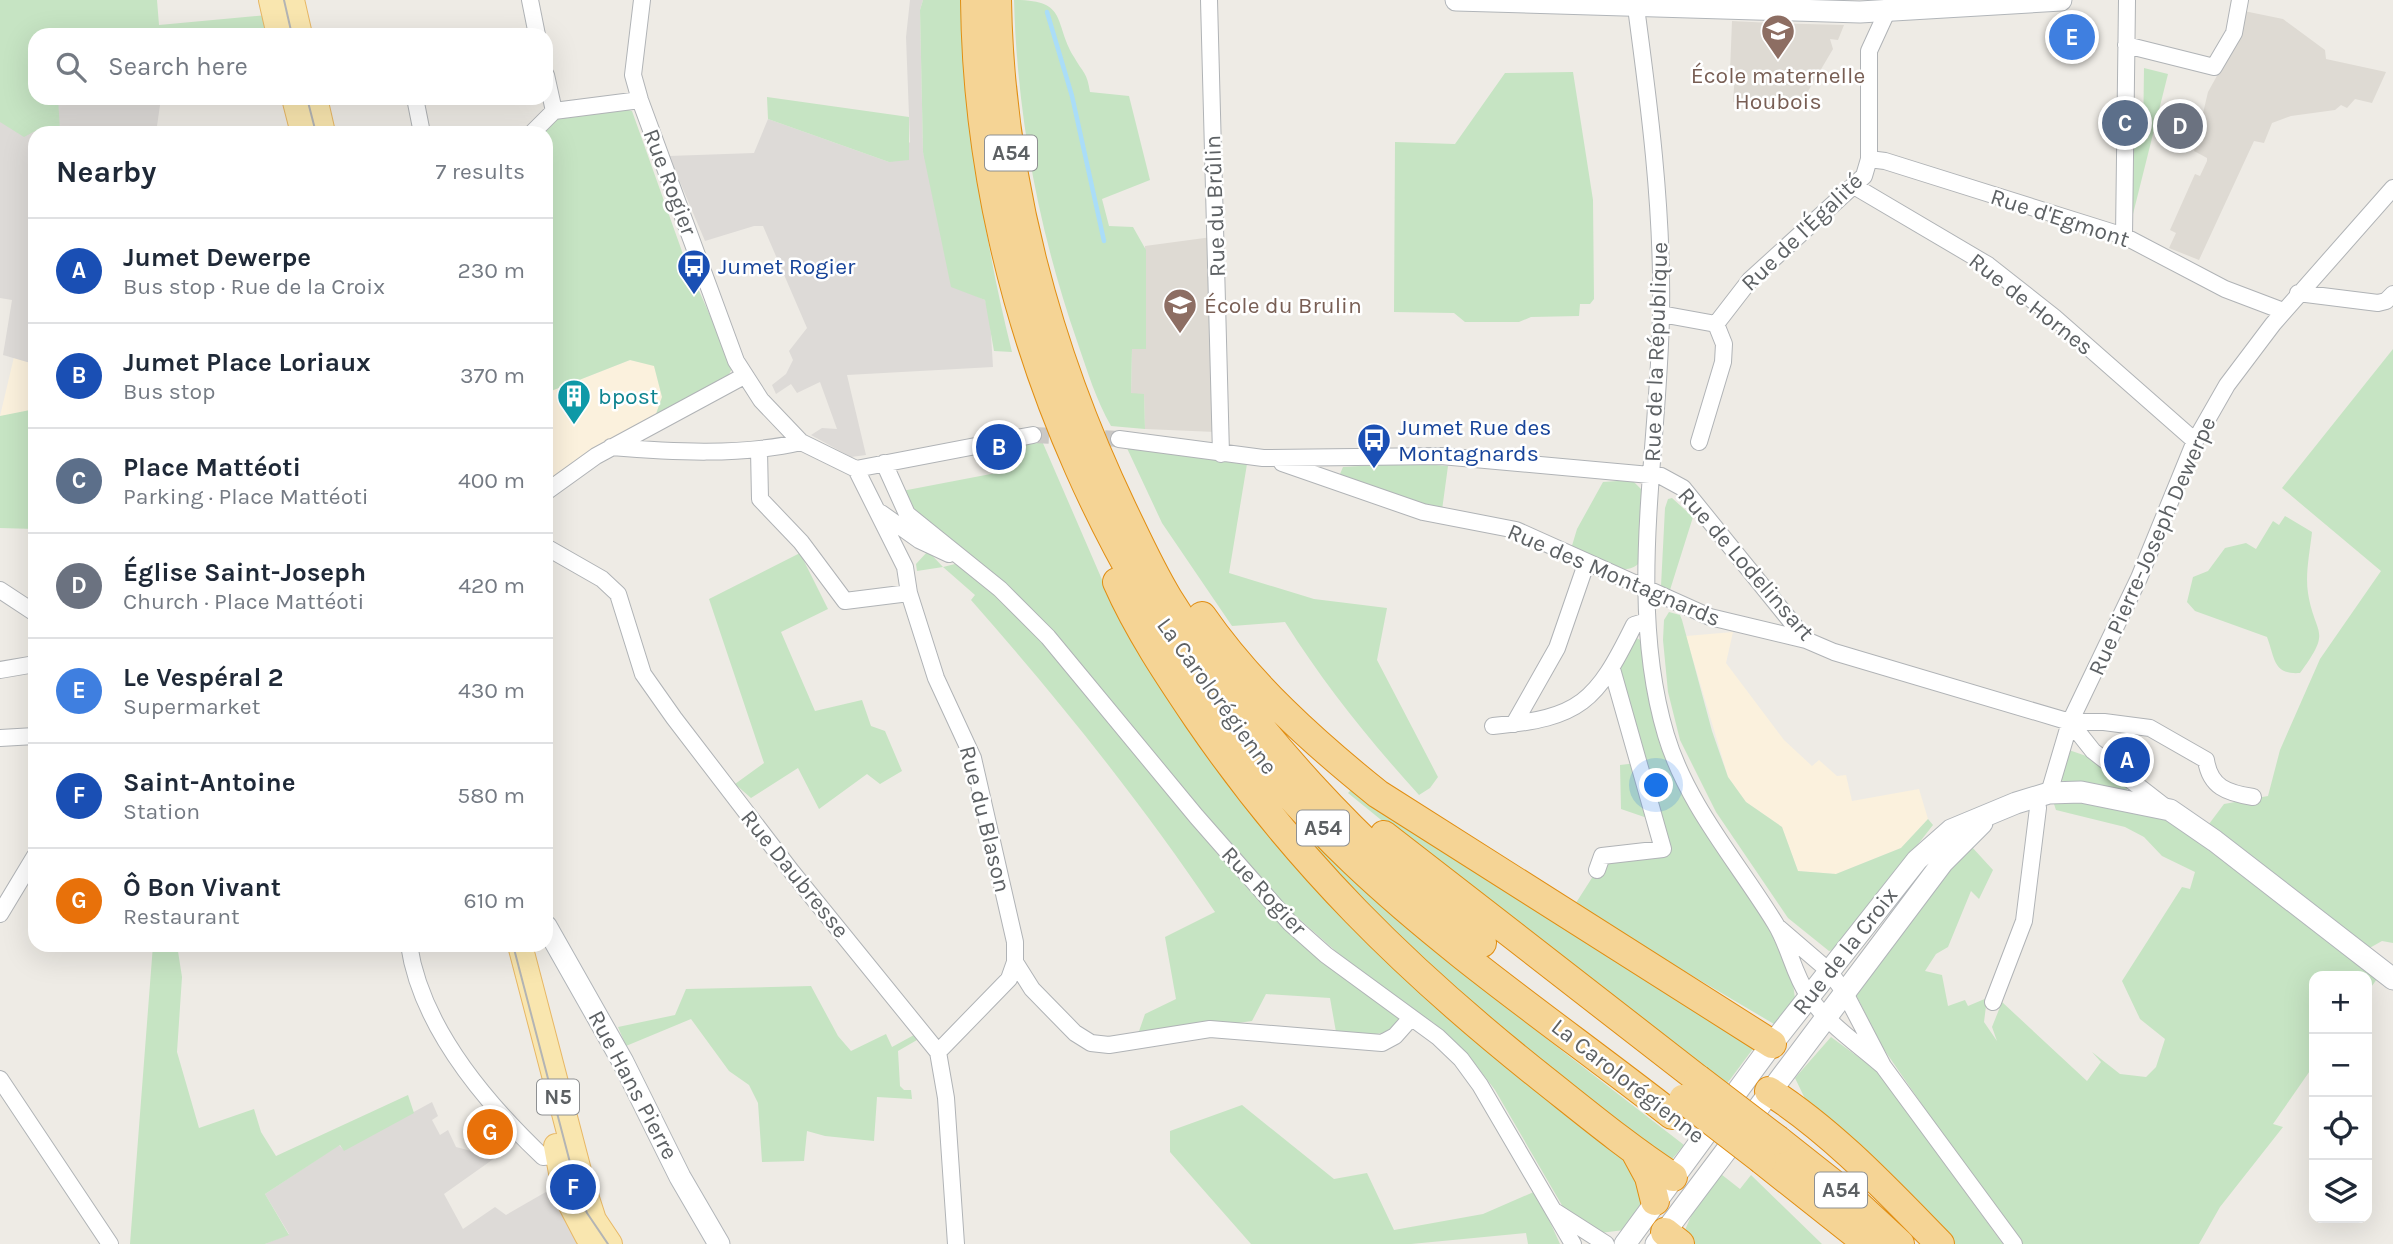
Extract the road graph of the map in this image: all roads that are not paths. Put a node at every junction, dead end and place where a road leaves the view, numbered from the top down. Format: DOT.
graph roads {
  1 [pos="530,0"];
  2 [pos="642,0"];
  3 [pos="975,0"];
  4 [pos="997,0"];
  5 [pos="1209,0"];
  6 [pos="1456,0"];
  7 [pos="2061,0"];
  8 [pos="2127,0"];
  9 [pos="2240,0"];
  10 [pos="1636,3"];
  11 [pos="282,4"];
  12 [pos="1890,6"];
  13 [pos="280,28"];
  14 [pos="296,28"];
  15 [pos="536,28"];
  16 [pos="2126,45"];
  17 [pos="640,100"];
  18 [pos="296,105"];
  19 [pos="317,105"];
  20 [pos="416,105"];
  21 [pos="553,105"];
  22 [pos="554,111"];
  23 [pos="301,126"];
  24 [pos="321,126"];
  25 [pos="421,126"];
  26 [pos="539,126"];
  27 [pos="1869,159"];
  28 [pos="1854,186"];
  29 [pos="2393,188"];
  30 [pos="2123,236"];
  31 [pos="2298,293"];
  32 [pos="2393,293"];
  33 [pos="2283,311"];
  34 [pos="1661,314"];
  35 [pos="1716,324"];
  36 [pos="744,376"];
  37 [pos="1033,435"];
  38 [pos="1119,439"];
  39 [pos="2195,441"];
  40 [pos="801,442"];
  41 [pos="1699,442"];
  42 [pos="611,447"];
  43 [pos="760,450"];
  44 [pos="1072,454"];
  45 [pos="1221,454"];
  46 [pos="1263,458"];
  47 [pos="884,463"];
  48 [pos="856,468"];
  49 [pos="1104,470"];
  50 [pos="1652,474"];
  51 [pos="553,487"];
  52 [pos="880,513"];
  53 [pos="920,523"];
  54 [pos="919,540"];
  55 [pos="553,551"];
  56 [pos="970,564"];
  57 [pos="1586,564"];
  58 [pos="905,567"];
  59 [pos="0,590"];
  60 [pos="1647,592"];
  61 [pos="909,593"];
  62 [pos="28,608"];
  63 [pos="1647,621"];
  64 [pos="1806,640"];
  65 [pos="28,665"];
  66 [pos="1612,669"];
  67 [pos="0,670"];
  68 [pos="2070,722"];
  69 [pos="1514,724"];
  70 [pos="1493,726"];
  71 [pos="28,736"];
  72 [pos="0,738"];
  73 [pos="2043,795"];
  74 [pos="2253,797"];
  75 [pos="2000,809"];
  76 [pos="2170,810"];
  77 [pos="28,868"];
  78 [pos="1597,870"];
  79 [pos="0,914"];
  80 [pos="1777,926"];
  81 [pos="553,938"];
  82 [pos="411,952"];
  83 [pos="506,952"];
  84 [pos="522,952"];
  85 [pos="1015,962"];
  86 [pos="1829,971"];
  87 [pos="2393,979"];
  88 [pos="1845,993"];
  89 [pos="1809,997"];
  90 [pos="1993,1002"];
  91 [pos="1827,1017"];
  92 [pos="1411,1018"];
  93 [pos="1772,1044"];
  94 [pos="938,1052"];
  95 [pos="1883,1066"];
  96 [pos="0,1079"];
  97 [pos="1775,1083"];
  98 [pos="1741,1086"];
  99 [pos="1685,1098"];
  100 [pos="1636,1153"];
  101 [pos="566,1155"];
  102 [pos="1764,1158"];
  103 [pos="1712,1167"];
  104 [pos="1673,1177"];
  105 [pos="1655,1201"];
  106 [pos="1556,1212"];
  107 [pos="1667,1240"];
  108 [pos="110,1244"];
  109 [pos="593,1244"];
  110 [pos="610,1244"];
  111 [pos="719,1244"];
  112 [pos="956,1244"];
  113 [pos="1573,1244"];
  114 [pos="1606,1244"];
  115 [pos="1625,1244"];
  116 [pos="1839,1244"];
  117 [pos="1868,1244"];
  118 [pos="1900,1244"];
  119 [pos="1940,1244"];
  120 [pos="2014,1244"];
  1 -- 15 [label="street"];
  2 -- 17 [label="street, Rue Rogier"];
  3 -- 44 [label="highway, La Carolorégienne / A54"];
  4 -- 49 [label="highway, La Carolorégienne / A54"];
  5 -- 45 [label="street, Rue du Brûlin"];
  6 -- 10 [label="street"];
  7 -- 12 [label="street"];
  8 -- 16 [label="street"];
  9 -- 16 [label="street"];
  10 -- 12 [label="street"];
  10 -- 34 [label="street, Rue de la République"];
  11 -- 13 [label="main road"];
  11 -- 14 [label="main road"];
  12 -- 27 [label="street, Rue de l'Égalité"];
  16 -- 30 [label="street"];
  17 -- 22 [label="street"];
  17 -- 36 [label="street, Rue Rogier"];
  18 -- 23 [label="main road"];
  19 -- 24 [label="main road"];
  20 -- 25 [label="street"];
  21 -- 22 [label="street"];
  22 -- 26 [label="street"];
  27 -- 28 [label="street, Rue de l'Égalité"];
  27 -- 30 [label="street, Rue d'Egmont"];
  28 -- 35 [label="street, Rue de l'Égalité"];
  28 -- 39 [label="street, Rue de Hornes"];
  29 -- 31 [label="street, Rue Pierre-Joseph Dewerpe"];
  30 -- 33 [label="street, Rue d'Egmont"];
  31 -- 32 [label="street"];
  31 -- 33 [label="street, Rue Pierre-Joseph Dewerpe"];
  33 -- 39 [label="street, Rue Pierre-Joseph Dewerpe"];
  34 -- 35 [label="street"];
  34 -- 50 [label="street, Rue de la République"];
  35 -- 41 [label="street"];
  36 -- 40 [label="street, Rue Rogier"];
  36 -- 42 [label="street"];
  37 -- 47 [label="street"];
  38 -- 45 [label="street, Rue de Lodelinsart"];
  39 -- 68 [label="street, Rue Pierre-Joseph Dewerpe"];
  40 -- 43 [label="street"];
  40 -- 48 [label="street, Rue Rogier"];
  42 -- 43 [label="street"];
  42 -- 51 [label="street"];
  43 -- 61 [label="street"];
  44 -- 99 [label="highway, La Carolorégienne / A54"];
  44 -- 100 [label="highway"];
  45 -- 46 [label="street, Rue de Lodelinsart"];
  46 -- 50 [label="street, Rue de Lodelinsart"];
  46 -- 57 [label="street, Rue des Montagnards"];
  47 -- 48 [label="street"];
  47 -- 53 [label="street"];
  48 -- 52 [label="street, Rue du Blason"];
  49 -- 93 [label="highway"];
  49 -- 99 [label="highway, La Carolorégienne / A54"];
  50 -- 60 [label="street, Rue de la République"];
  50 -- 64 [label="street, Rue de Lodelinsart"];
  52 -- 54 [label="street"];
  52 -- 58 [label="street, Rue du Blason"];
  53 -- 54 [label="street"];
  53 -- 56 [label="street"];
  54 -- 56 [label="street"];
  54 -- 58 [label="street"];
  55 -- 94 [label="street, Rue Daubresse"];
  56 -- 92 [label="street, Rue Rogier"];
  57 -- 60 [label="street, Rue des Montagnards"];
  57 -- 69 [label="street"];
  58 -- 61 [label="street, Rue du Blason"];
  59 -- 62 [label="street"];
  60 -- 63 [label="street, Rue de la République"];
  60 -- 64 [label="street, Rue des Montagnards"];
  61 -- 85 [label="street, Rue du Blason"];
  63 -- 66 [label="street"];
  63 -- 80 [label="street, Rue de la République"];
  64 -- 68 [label="street, Rue de Lodelinsart"];
  65 -- 67 [label="street"];
  66 -- 69 [label="street"];
  66 -- 78 [label="street"];
  68 -- 73 [label="street, Rue Pierre-Joseph Dewerpe"];
  68 -- 74 [label="street, Rue de Lodelinsart"];
  68 -- 76 [label="street, Rue de la Croix"];
  69 -- 70 [label="street"];
  71 -- 72 [label="street"];
  73 -- 75 [label="street, Rue de la Croix"];
  73 -- 76 [label="street, Rue de la Croix"];
  73 -- 90 [label="street, Rue Pierre-Joseph Dewerpe"];
  75 -- 86 [label="street, Rue de la Croix"];
  75 -- 88 [label="street, Rue de la Croix"];
  76 -- 87 [label="street, Rue de la Croix"];
  77 -- 79 [label="street"];
  80 -- 86 [label="street, Rue de la République"];
  80 -- 89 [label="street, Rue de la République"];
  81 -- 111 [label="street, Rue Hans Pierre"];
  82 -- 101 [label="street"];
  83 -- 101 [label="main road, N5"];
  84 -- 101 [label="main road, N5"];
  85 -- 92 [label="street"];
  85 -- 94 [label="street"];
  86 -- 88 [label="street, Rue de la République"];
  86 -- 89 [label="street, Rue de la Croix"];
  88 -- 91 [label="street, Rue de la Croix"];
  88 -- 95 [label="street, Rue de la République"];
  89 -- 91 [label="street, Rue de la République"];
  89 -- 93 [label="street, Rue de la Croix"];
  91 -- 95 [label="street, Rue de la République"];
  91 -- 97 [label="street, Rue de la Croix"];
  92 -- 106 [label="street, Rue Rogier"];
  93 -- 97 [label="street"];
  93 -- 98 [label="street, Rue de la Croix"];
  94 -- 112 [label="street, Rue Daubresse"];
  95 -- 120 [label="street, Rue de la République"];
  96 -- 108 [label="street"];
  97 -- 98 [label="street"];
  97 -- 103 [label="street, Rue de la Croix"];
  97 -- 119 [label="highway"];
  98 -- 104 [label="street, Rue de la Croix"];
  99 -- 102 [label="highway, La Carolorégienne / A54, bridge"];
  100 -- 104 [label="highway"];
  100 -- 105 [label="highway"];
  101 -- 109 [label="main road, N5"];
  101 -- 110 [label="main road, N5"];
  102 -- 116 [label="highway, La Carolorégienne / A54"];
  102 -- 117 [label="highway, La Carolorégienne / A54"];
  102 -- 118 [label="highway, La Carolorégienne / A54"];
  103 -- 104 [label="street"];
  103 -- 107 [label="street, Rue de la Croix"];
  104 -- 105 [label="street, Rue de la Croix"];
  105 -- 107 [label="street"];
  105 -- 115 [label="street, Rue de la Croix"];
  106 -- 113 [label="street, Rue Rogier"];
  106 -- 114 [label="street, Rue Rogier"];
}
